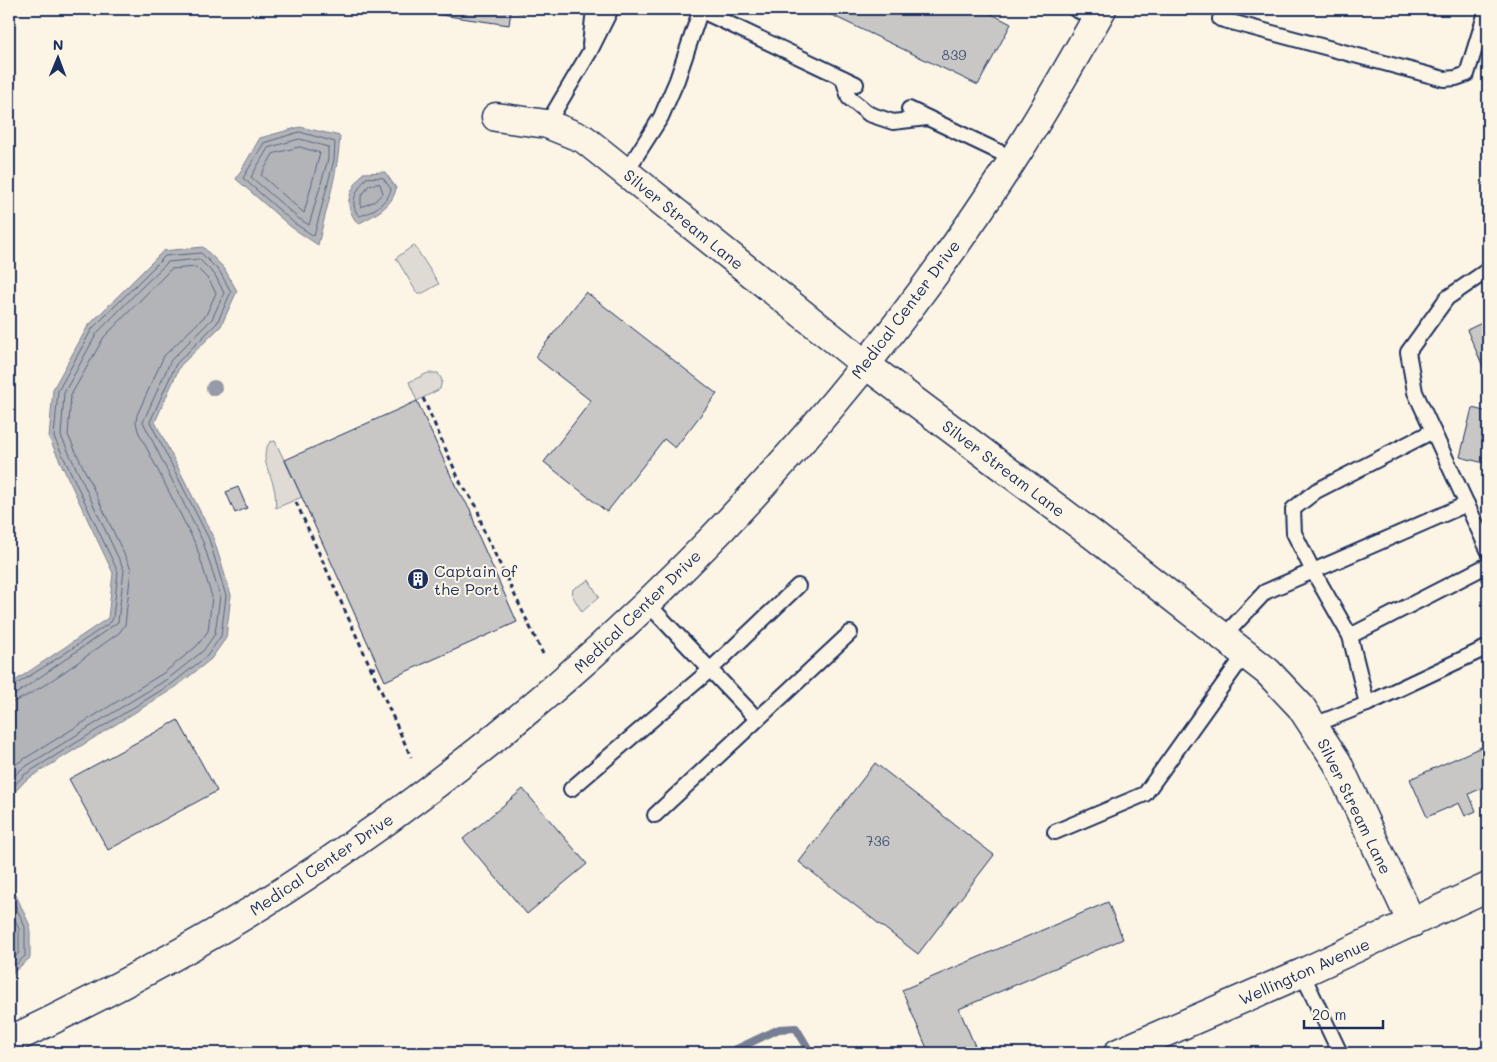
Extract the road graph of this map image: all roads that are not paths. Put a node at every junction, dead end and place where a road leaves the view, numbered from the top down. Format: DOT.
graph roads {
  1 [pos="594,9"];
  2 [pos="612,9"];
  3 [pos="1224,9"];
  4 [pos="1486,9"];
  5 [pos="702,10"];
  6 [pos="1091,12"];
  7 [pos="589,54"];
  8 [pos="842,78"];
  9 [pos="856,84"];
  10 [pos="909,109"];
  11 [pos="496,117"];
  12 [pos="928,118"];
  13 [pos="547,124"];
  14 [pos="1014,159"];
  15 [pos="626,172"];
  16 [pos="1488,270"];
  17 [pos="865,364"];
  18 [pos="1433,431"];
  19 [pos="1467,504"];
  20 [pos="1488,550"];
  21 [pos="1488,565"];
  22 [pos="1313,571"];
  23 [pos="798,586"];
  24 [pos="648,604"];
  25 [pos="850,633"];
  26 [pos="1350,636"];
  27 [pos="1223,637"];
  28 [pos="1488,647"];
  29 [pos="1245,654"];
  30 [pos="710,670"];
  31 [pos="1367,704"];
  32 [pos="757,719"];
  33 [pos="1314,725"];
  34 [pos="571,789"];
  35 [pos="655,815"];
  36 [pos="1055,832"];
  37 [pos="1488,887"];
  38 [pos="1412,923"];
  39 [pos="1302,973"];
  40 [pos="9,1041"];
  41 [pos="1118,1053"];
  42 [pos="1340,1053"];
  1 -- 7 [label="lane"];
  2 -- 7 [label="lane"];
  3 -- 4 [label="lane"];
  5 -- 8 [label="lane"];
  5 -- 15 [label="lane"];
  6 -- 14 [label="street, Medical Center Drive"];
  7 -- 13 [label="lane"];
  8 -- 9 [label="lane"];
  8 -- 12 [label="lane"];
  10 -- 12 [label="lane"];
  11 -- 13 [label="street, Silver Stream Lane"];
  12 -- 14 [label="lane"];
  13 -- 15 [label="street, Silver Stream Lane"];
  14 -- 17 [label="street, Medical Center Drive"];
  15 -- 17 [label="street, Silver Stream Lane"];
  16 -- 18 [label="lane"];
  17 -- 24 [label="street, Medical Center Drive"];
  17 -- 27 [label="street, Silver Stream Lane"];
  18 -- 19 [label="lane"];
  18 -- 22 [label="lane"];
  19 -- 20 [label="lane"];
  19 -- 22 [label="lane"];
  21 -- 26 [label="lane"];
  22 -- 26 [label="lane"];
  22 -- 27 [label="lane"];
  23 -- 30 [label="lane"];
  24 -- 30 [label="lane"];
  24 -- 40 [label="street, Medical Center Drive"];
  25 -- 32 [label="lane"];
  26 -- 31 [label="lane"];
  27 -- 29 [label="street, Silver Stream Lane"];
  28 -- 31 [label="lane"];
  29 -- 33 [label="street, Silver Stream Lane"];
  29 -- 36 [label="lane"];
  30 -- 32 [label="lane"];
  30 -- 34 [label="lane"];
  31 -- 33 [label="lane"];
  32 -- 35 [label="lane"];
  33 -- 38 [label="street, Silver Stream Lane"];
  37 -- 38 [label="street, Wellington Avenue"];
  38 -- 39 [label="street, Wellington Avenue"];
  39 -- 41 [label="street, Wellington Avenue"];
  39 -- 42 [label="lane"];
}
